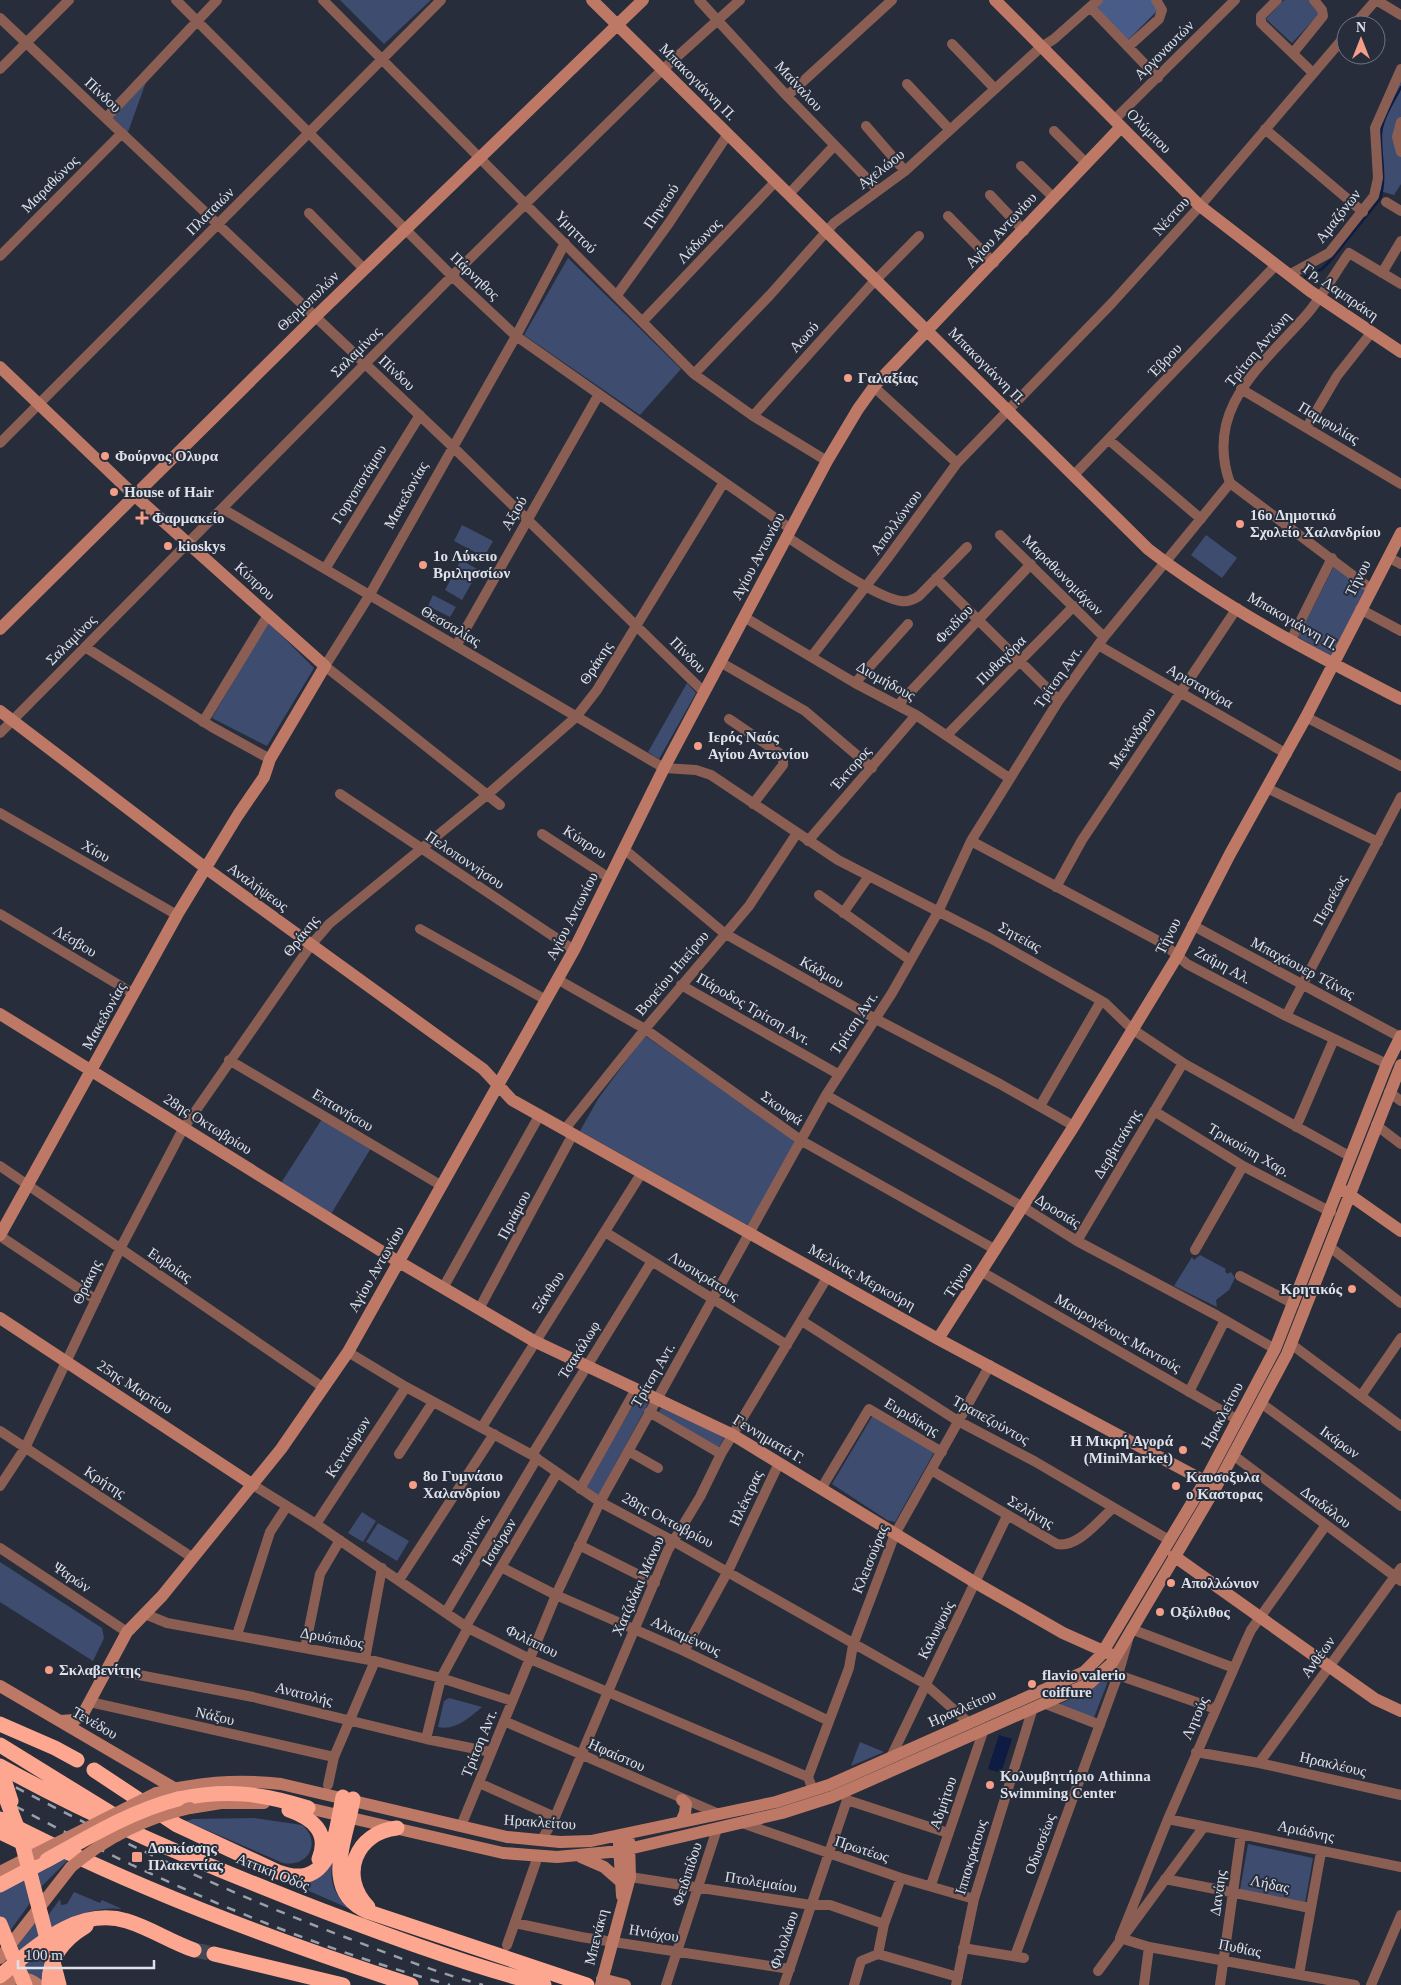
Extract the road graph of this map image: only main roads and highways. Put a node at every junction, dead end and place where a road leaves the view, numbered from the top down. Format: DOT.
graph roads {
  1 [pos="0,1724"];
  2 [pos="0,1745"];
  3 [pos="77,1760"];
  4 [pos="0,1766"];
  5 [pos="94,1770"];
  6 [pos="0,1781"];
  7 [pos="348,1798"];
  8 [pos="269,1803"];
  9 [pos="308,1808"];
  10 [pos="345,1816"];
  11 [pos="0,1819"];
  12 [pos="397,1828"];
  13 [pos="0,1832"];
  14 [pos="20,1835"];
  15 [pos="155,1842"];
  16 [pos="288,1876"];
  17 [pos="0,1885"];
  18 [pos="144,1888"];
  19 [pos="377,1914"];
  20 [pos="100,1918"];
  21 [pos="0,1924"];
  22 [pos="194,1950"];
  23 [pos="214,1954"];
  24 [pos="0,1976"];
  25 [pos="598,1983"];
  26 [pos="25,1985"];
  27 [pos="49,1985"];
  28 [pos="59,1985"];
  29 [pos="343,1985"];
  30 [pos="411,1985"];
  31 [pos="544,1985"];
  1 -- 3 [label="highway"];
  2 -- 15 [label="highway"];
  4 -- 14 [label="highway, bridge"];
  4 -- 15 [label="highway, Αττική Οδός"];
  5 -- 16 [label="highway"];
  6 -- 14 [label="highway, bridge"];
  7 -- 10 [label="highway"];
  8 -- 16 [label="highway"];
  9 -- 17 [label="highway, bridge"];
  10 -- 16 [label="highway"];
  10 -- 19 [label="highway"];
  11 -- 18 [label="highway"];
  12 -- 19 [label="highway"];
  13 -- 18 [label="highway"];
  14 -- 28 [label="highway, bridge"];
  15 -- 31 [label="highway, Αττική Οδός"];
  18 -- 30 [label="highway"];
  19 -- 25 [label="highway"];
  20 -- 22 [label="highway"];
  20 -- 24 [label="highway"];
  20 -- 27 [label="highway"];
  21 -- 26 [label="highway, bridge"];
  23 -- 29 [label="highway"];
}
